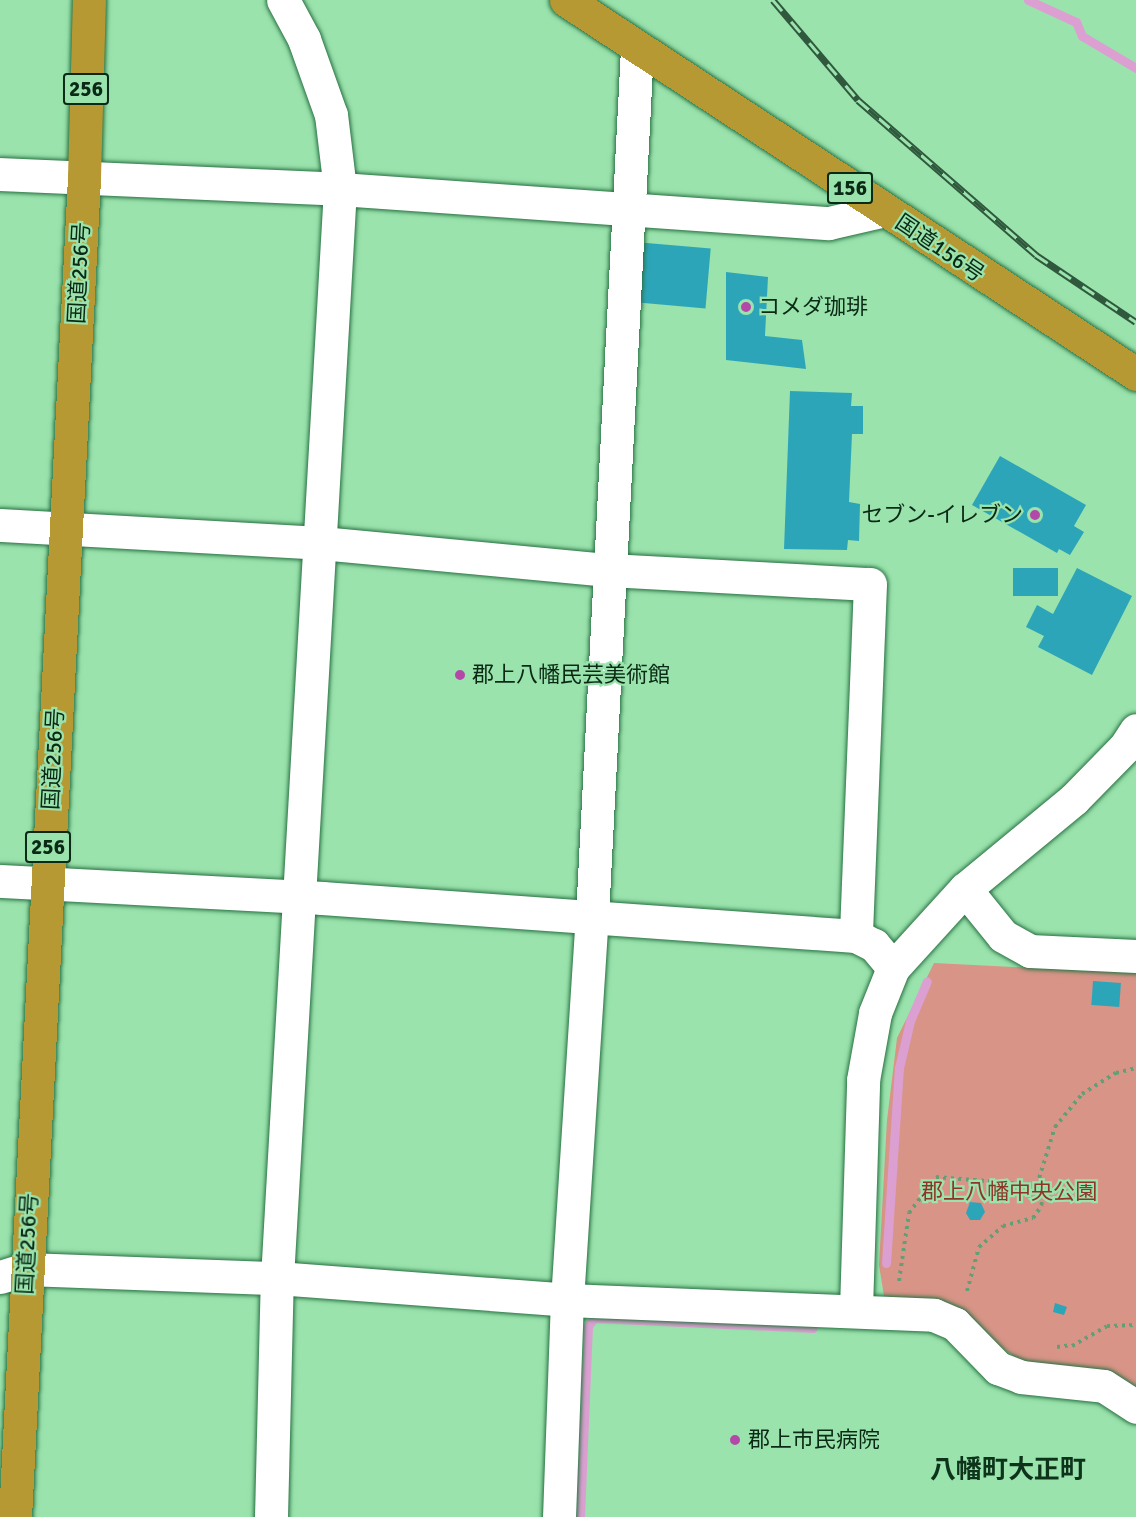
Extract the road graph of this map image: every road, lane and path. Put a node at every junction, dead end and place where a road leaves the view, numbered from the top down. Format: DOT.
graph roads {
  1 [pos="89,0"];
  2 [pos="283,0"];
  3 [pos="566,0"];
  4 [pos="637,48"];
  5 [pos="0,174"];
  6 [pos="84,177"];
  7 [pos="340,189"];
  8 [pos="626,209"];
  9 [pos="885,210"];
  10 [pos="1136,374"];
  11 [pos="0,525"];
  12 [pos="66,528"];
  13 [pos="321,543"];
  14 [pos="609,570"];
  15 [pos="1136,730"];
  16 [pos="0,881"];
  17 [pos="46,883"];
  18 [pos="965,889"];
  19 [pos="302,897"];
  20 [pos="592,916"];
  21 [pos="856,936"];
  22 [pos="1136,956"];
  23 [pos="893,968"];
  24 [pos="1136,1068"];
  25 [pos="1037,1185"];
  26 [pos="13,1273"];
  27 [pos="276,1278"];
  28 [pos="967,1291"];
  29 [pos="567,1300"];
  30 [pos="856,1309"];
  31 [pos="895,1312"];
  32 [pos="1136,1325"];
  33 [pos="1072,1383"];
  34 [pos="1136,1407"];
  35 [pos="15,1517"];
  36 [pos="271,1517"];
  37 [pos="559,1517"];
  1 -- 6 [label="highway, 国道256号 / 256"];
  2 -- 7 [label="street"];
  3 -- 4 [label="highway, 国道156号 / 156"];
  4 -- 8 [label="street"];
  4 -- 9 [label="highway, 国道156号 / 156"];
  5 -- 6 [label="street"];
  6 -- 7 [label="street"];
  6 -- 12 [label="highway, 国道256号 / 256"];
  7 -- 8 [label="street"];
  7 -- 13 [label="street"];
  8 -- 9 [label="street"];
  8 -- 14 [label="street"];
  9 -- 10 [label="highway, 国道156号 / 156"];
  11 -- 12 [label="street"];
  12 -- 13 [label="street"];
  12 -- 17 [label="highway, 国道256号 / 256"];
  13 -- 14 [label="street"];
  13 -- 19 [label="street"];
  14 -- 20 [label="street"];
  14 -- 21 [label="street"];
  15 -- 18 [label="street"];
  16 -- 17 [label="street"];
  17 -- 19 [label="street"];
  17 -- 26 [label="highway, 国道256号 / 256"];
  18 -- 22 [label="street"];
  18 -- 23 [label="street"];
  19 -- 20 [label="street"];
  19 -- 27 [label="street"];
  20 -- 21 [label="street"];
  20 -- 29 [label="street"];
  21 -- 23 [label="street"];
  23 -- 30 [label="street"];
  24 -- 25 [label="path"];
  25 -- 28 [label="path"];
  25 -- 31 [label="path"];
  26 -- 27 [label="street"];
  26 -- 35 [label="highway, 国道256号 / 256"];
  27 -- 29 [label="street"];
  27 -- 36 [label="street"];
  29 -- 30 [label="street"];
  29 -- 37 [label="street"];
  30 -- 31 [label="street"];
  31 -- 33 [label="street"];
  32 -- 33 [label="path"];
  33 -- 34 [label="street"];
}
